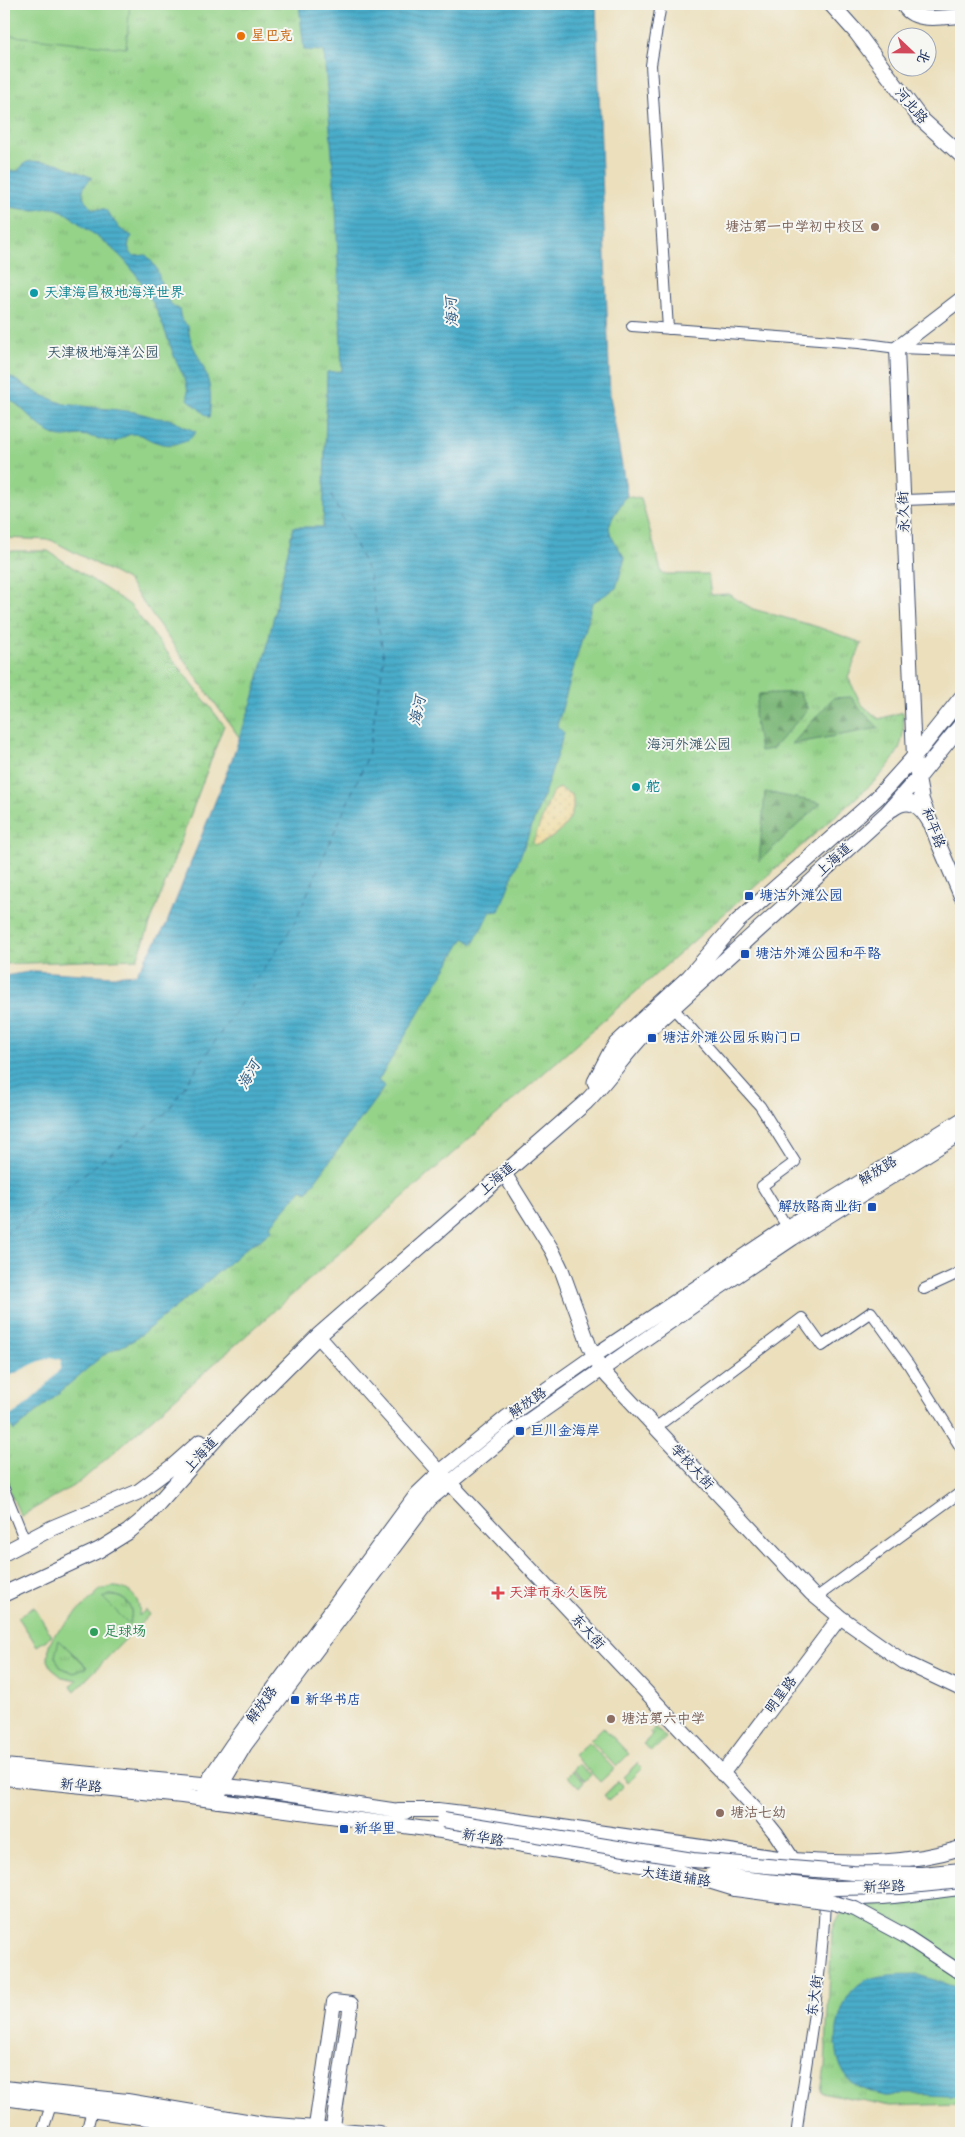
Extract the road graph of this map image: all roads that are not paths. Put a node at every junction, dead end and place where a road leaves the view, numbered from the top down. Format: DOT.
graph roads {
  1 [pos="661,4"];
  2 [pos="831,4"];
  3 [pos="844,4"];
  4 [pos="903,4"];
  5 [pos="961,16"];
  6 [pos="915,104"];
  7 [pos="961,142"];
  8 [pos="961,155"];
  9 [pos="961,299"];
  10 [pos="632,326"];
  11 [pos="668,329"];
  12 [pos="897,348"];
  13 [pos="961,350"];
  14 [pos="961,498"];
  15 [pos="904,500"];
  16 [pos="961,698"];
  17 [pos="961,725"];
  18 [pos="914,757"];
  19 [pos="918,778"];
  20 [pos="887,813"];
  21 [pos="930,822"];
  22 [pos="961,896"];
  23 [pos="673,1008"];
  24 [pos="961,1120"];
  25 [pos="961,1133"];
  26 [pos="504,1173"];
  27 [pos="787,1228"];
  28 [pos="961,1272"];
  29 [pos="924,1289"];
  30 [pos="318,1336"];
  31 [pos="594,1356"];
  32 [pos="601,1369"];
  33 [pos="655,1428"];
  34 [pos="961,1448"];
  35 [pos="445,1477"];
  36 [pos="4,1489"];
  37 [pos="961,1492"];
  38 [pos="25,1541"];
  39 [pos="4,1553"];
  40 [pos="4,1594"];
  41 [pos="819,1600"];
  42 [pos="840,1617"];
  43 [pos="961,1689"];
  44 [pos="245,1745"];
  45 [pos="227,1762"];
  46 [pos="4,1766"];
  47 [pos="722,1774"];
  48 [pos="4,1778"];
  49 [pos="182,1781"];
  50 [pos="213,1789"];
  51 [pos="265,1791"];
  52 [pos="398,1810"];
  53 [pos="395,1826"];
  54 [pos="442,1826"];
  55 [pos="961,1848"];
  56 [pos="961,1856"];
  57 [pos="793,1860"];
  58 [pos="825,1862"];
  59 [pos="961,1870"];
  60 [pos="676,1871"];
  61 [pos="885,1873"];
  62 [pos="961,1881"];
  63 [pos="961,1888"];
  64 [pos="800,1893"];
  65 [pos="826,1896"];
  66 [pos="961,1973"];
  67 [pos="4,2088"];
  68 [pos="4,2098"];
  69 [pos="51,2105"];
  70 [pos="92,2110"];
  71 [pos="797,2129"];
  72 [pos="315,2131"];
  73 [pos="332,2131"];
  74 [pos="42,2133"];
  75 [pos="86,2133"];
  76 [pos="255,2133"];
  77 [pos="379,2133"];
  1 -- 11 [label="street"];
  2 -- 6 [label="main road, 河北路"];
  3 -- 6 [label="main road, 河北路"];
  4 -- 5 [label="street"];
  6 -- 7 [label="main road, 河北路"];
  6 -- 8 [label="main road, 河北路"];
  9 -- 12 [label="street"];
  10 -- 11 [label="street"];
  11 -- 12 [label="street"];
  12 -- 13 [label="street"];
  12 -- 15 [label="street, 永久街"];
  14 -- 15 [label="street"];
  15 -- 18 [label="street, 永久街"];
  16 -- 18 [label="main road, 上海道"];
  17 -- 19 [label="main road, 上海道"];
  18 -- 19 [label="street, 和平路"];
  18 -- 38 [label="main road, 上海道"];
  19 -- 20 [label="main road, 上海道"];
  19 -- 21 [label="street, 和平路"];
  20 -- 21 [label="main road"];
  20 -- 23 [label="main road, 上海道"];
  21 -- 22 [label="street, 和平路"];
  23 -- 26 [label="main road, 上海道"];
  23 -- 27 [label="street"];
  24 -- 27 [label="street, 解放路"];
  25 -- 32 [label="street, 解放路"];
  26 -- 30 [label="main road, 上海道"];
  26 -- 31 [label="street, 学校大街"];
  27 -- 31 [label="street, 解放路"];
  28 -- 29 [label="street"];
  30 -- 35 [label="street, 东大街"];
  30 -- 40 [label="main road, 上海道"];
  31 -- 32 [label="street, 学校大街"];
  31 -- 35 [label="street, 解放路"];
  32 -- 33 [label="street, 学校大街"];
  32 -- 35 [label="street, 解放路"];
  33 -- 34 [label="street"];
  33 -- 41 [label="street, 学校大街"];
  35 -- 44 [label="street, 解放路"];
  35 -- 45 [label="street, 解放路"];
  35 -- 47 [label="street, 东大街"];
  36 -- 38 [label="street"];
  37 -- 41 [label="street"];
  38 -- 39 [label="main road, 上海道"];
  41 -- 42 [label="street, 学校大街"];
  42 -- 43 [label="street, 学校大街"];
  42 -- 47 [label="street, 明星路"];
  44 -- 45 [label="street, 解放路"];
  44 -- 51 [label="street"];
  45 -- 49 [label="street"];
  45 -- 50 [label="street, 解放路"];
  46 -- 49 [label="street, 新华路"];
  47 -- 57 [label="street, 东大街"];
  48 -- 50 [label="street, 新华路"];
  49 -- 50 [label="street, 新华路"];
  50 -- 51 [label="street, 新华路"];
  50 -- 53 [label="street, 新华路"];
  51 -- 52 [label="street, 新华路"];
  52 -- 54 [label="street, 新华路"];
  52 -- 57 [label="street"];
  53 -- 54 [label="street, 新华路"];
  53 -- 64 [label="street, 大连道辅路"];
  54 -- 60 [label="street, 新华路"];
  54 -- 61 [label="street, 新华路, bridge"];
  55 -- 58 [label="street"];
  56 -- 61 [label="street, bridge"];
  57 -- 58 [label="street"];
  57 -- 64 [label="street, 东大街"];
  58 -- 65 [label="street, 东大街"];
  59 -- 61 [label="street, 新华路, bridge"];
  60 -- 62 [label="street, 新华路, bridge"];
  60 -- 66 [label="street, bridge"];
  63 -- 65 [label="street, 大连道辅路"];
  64 -- 65 [label="street, 大连道辅路"];
  65 -- 71 [label="street, 东大街"];
  67 -- 72 [label="street"];
  68 -- 69 [label="street"];
  69 -- 70 [label="street"];
  69 -- 74 [label="street"];
  70 -- 75 [label="street"];
  70 -- 76 [label="street"];
  72 -- 73 [label="street"];
  72 -- 73 [label="street"];
  73 -- 77 [label="street"];
}
